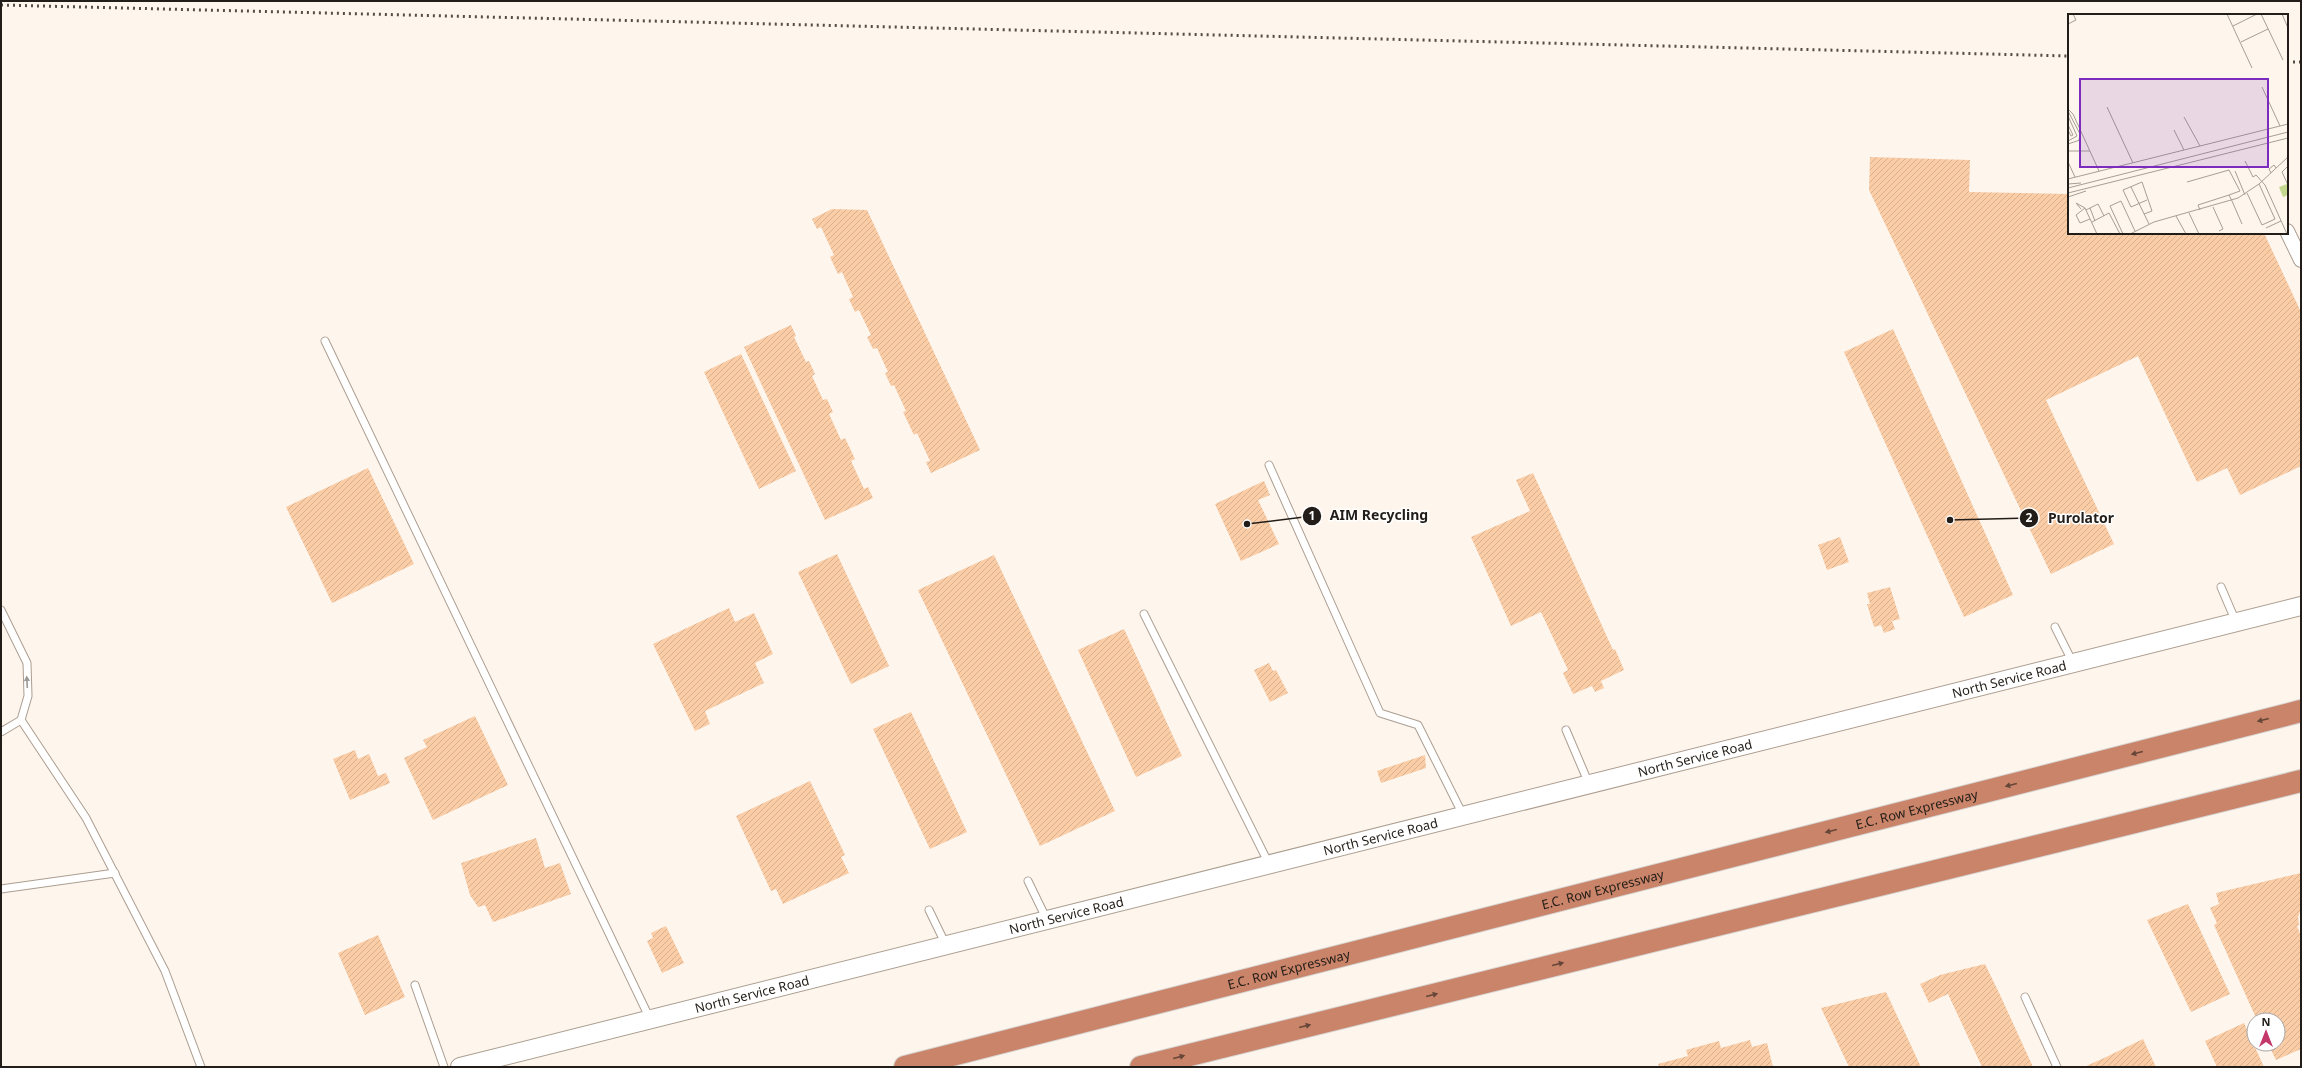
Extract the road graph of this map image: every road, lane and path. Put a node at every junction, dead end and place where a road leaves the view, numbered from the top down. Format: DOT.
graph roads {
  1 [pos="2288,233"];
  2 [pos="2301,260"];
  3 [pos="325,341"];
  4 [pos="1269,465"];
  5 [pos="2221,586"];
  6 [pos="2301,606"];
  7 [pos="1,610"];
  8 [pos="1144,614"];
  9 [pos="2236,622"];
  10 [pos="2055,627"];
  11 [pos="2073,663"];
  12 [pos="2301,711"];
  13 [pos="21,720"];
  14 [pos="1566,730"];
  15 [pos="1,732"];
  16 [pos="2301,781"];
  17 [pos="1589,784"];
  18 [pos="1463,816"];
  19 [pos="1269,865"];
  20 [pos="115,873"];
  21 [pos="1028,881"];
  22 [pos="1,889"];
  23 [pos="929,910"];
  24 [pos="1047,920"];
  25 [pos="946,945"];
  26 [pos="415,985"];
  27 [pos="2024,997"];
  28 [pos="650,1020"];
  29 [pos="201,1067"];
  30 [pos="444,1067"];
  31 [pos="460,1067"];
  32 [pos="905,1067"];
  33 [pos="1142,1067"];
  34 [pos="2057,1067"];
  1 -- 2 [label="street"];
  3 -- 28 [label="lane"];
  4 -- 18 [label="lane"];
  5 -- 9 [label="lane"];
  6 -- 9 [label="street, North Service Road"];
  13 -- 7 [label="lane, one-way"];
  8 -- 19 [label="lane"];
  9 -- 11 [label="street, North Service Road"];
  10 -- 11 [label="lane"];
  11 -- 17 [label="street, North Service Road"];
  12 -- 32 [label="highway, E.C. Row Expressway, one-way"];
  13 -- 15 [label="lane"];
  13 -- 20 [label="lane"];
  14 -- 17 [label="lane"];
  33 -- 16 [label="highway, one-way"];
  17 -- 18 [label="street, North Service Road"];
  18 -- 19 [label="street, North Service Road"];
  19 -- 24 [label="street, North Service Road"];
  20 -- 22 [label="lane"];
  20 -- 29 [label="lane"];
  21 -- 24 [label="lane"];
  23 -- 25 [label="lane"];
  24 -- 25 [label="street, North Service Road"];
  25 -- 28 [label="street, North Service Road"];
  26 -- 30 [label="lane"];
  27 -- 34 [label="lane"];
  28 -- 31 [label="street, North Service Road"];
}
